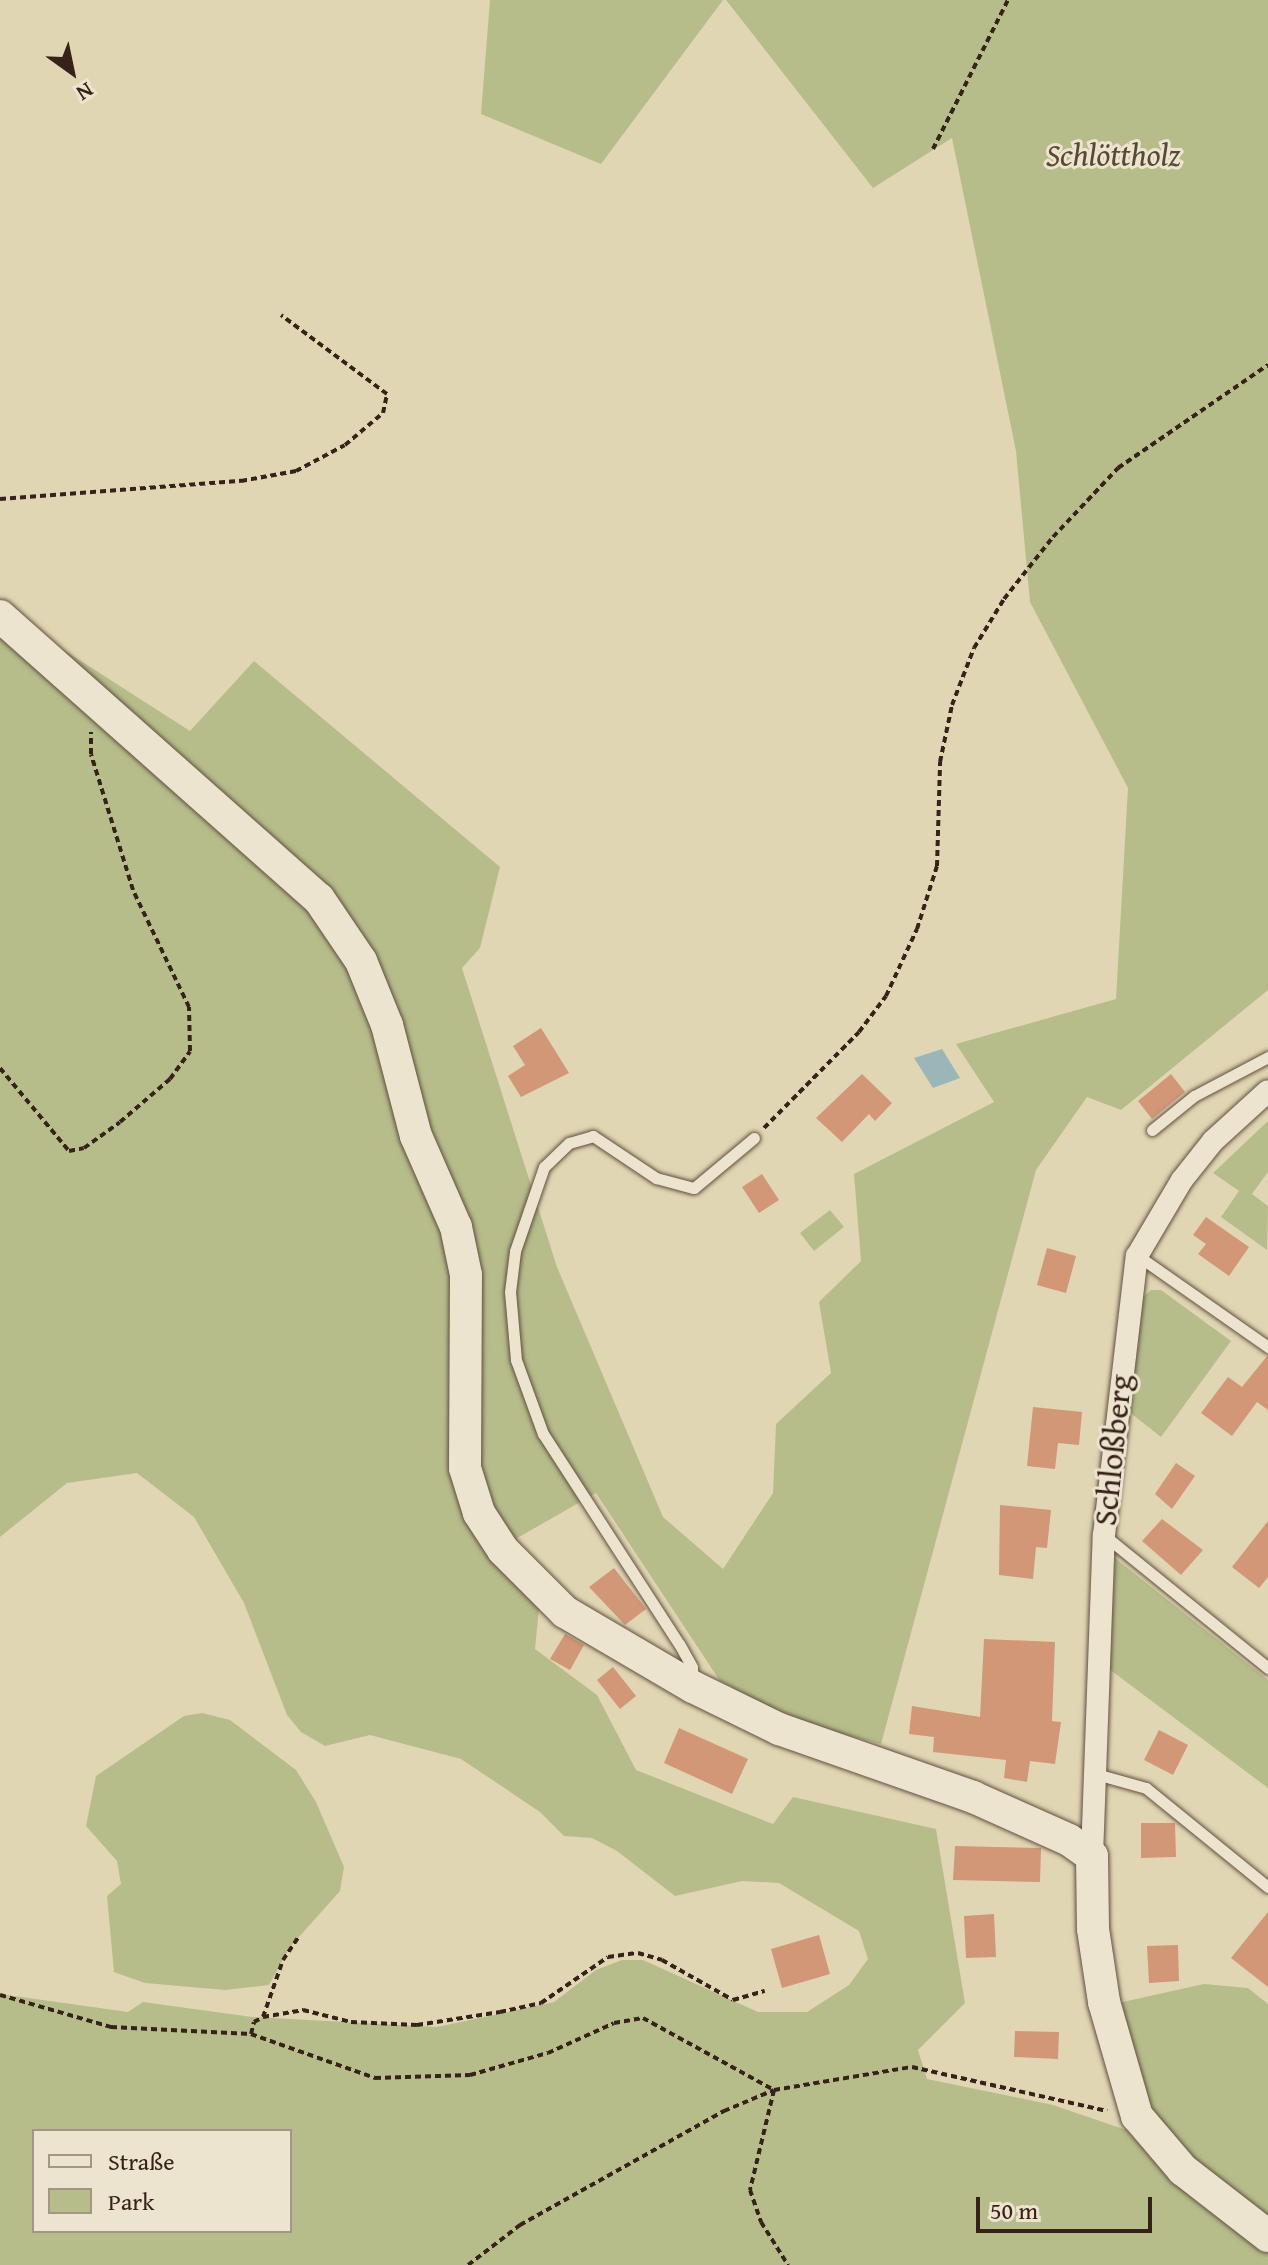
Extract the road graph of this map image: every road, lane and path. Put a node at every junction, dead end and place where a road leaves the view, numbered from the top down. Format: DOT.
graph roads {
  1 [pos="1008,0"];
  2 [pos="933,149"];
  3 [pos="281,315"];
  4 [pos="1268,365"];
  5 [pos="0,499"];
  6 [pos="0,616"];
  7 [pos="101,708"];
  8 [pos="1268,1057"];
  9 [pos="0,1068"];
  10 [pos="1267,1093"];
  11 [pos="1152,1130"];
  12 [pos="754,1138"];
  13 [pos="1137,1256"];
  14 [pos="1268,1347"];
  15 [pos="1104,1535"];
  16 [pos="1268,1668"];
  17 [pos="693,1687"];
  18 [pos="1096,1774"];
  19 [pos="1092,1856"];
  20 [pos="1268,1887"];
  21 [pos="299,1936"];
  22 [pos="765,1991"];
  23 [pos="0,1995"];
  24 [pos="263,2017"];
  25 [pos="251,2034"];
  26 [pos="774,2090"];
  27 [pos="1137,2116"];
  28 [pos="1268,2236"];
  29 [pos="468,2265"];
  30 [pos="788,2265"];
  1 -- 2 [label="path"];
  3 -- 5 [label="path"];
  4 -- 12 [label="path"];
  6 -- 7 [label="street"];
  7 -- 9 [label="path"];
  7 -- 17 [label="street"];
  8 -- 11 [label="lane"];
  10 -- 13 [label="street, Schloßberg"];
  12 -- 17 [label="lane"];
  13 -- 14 [label="lane"];
  13 -- 15 [label="street, Schloßberg"];
  15 -- 16 [label="lane"];
  15 -- 18 [label="street, Schloßberg"];
  17 -- 19 [label="street"];
  18 -- 19 [label="street, Schloßberg"];
  18 -- 20 [label="lane"];
  19 -- 27 [label="street, Schloßberg"];
  21 -- 24 [label="path"];
  22 -- 24 [label="path"];
  23 -- 25 [label="path"];
  24 -- 25 [label="path"];
  25 -- 26 [label="path"];
  26 -- 27 [label="path"];
  26 -- 29 [label="path"];
  26 -- 30 [label="path"];
  27 -- 28 [label="street"];
}
